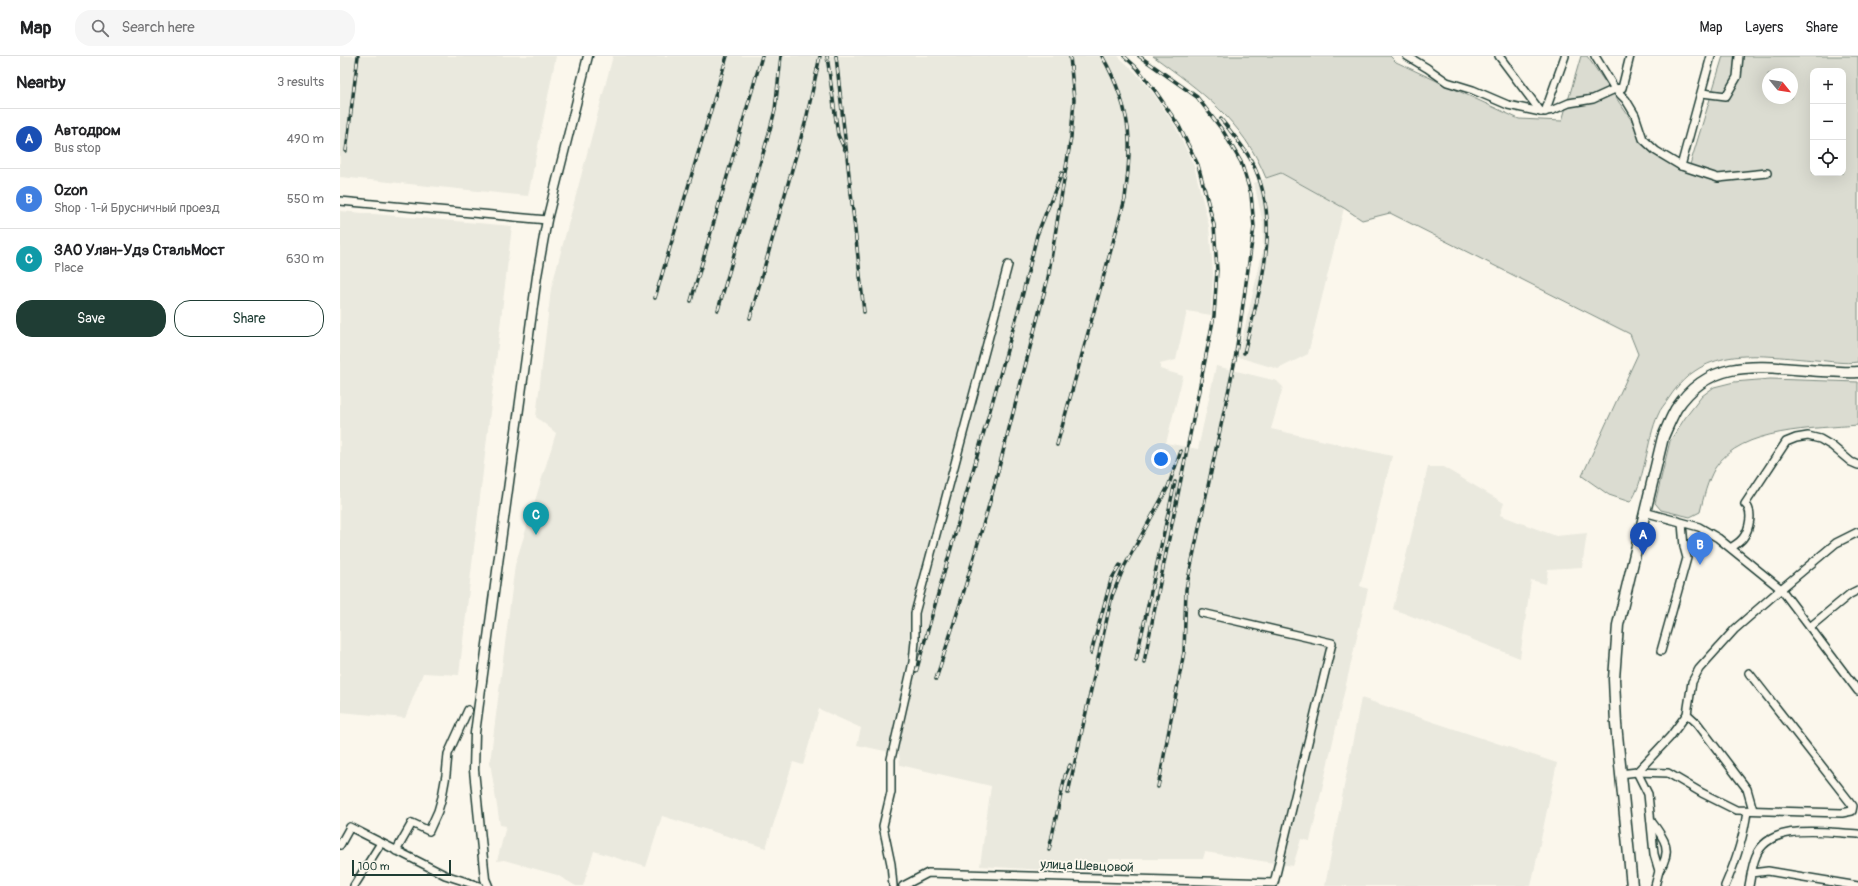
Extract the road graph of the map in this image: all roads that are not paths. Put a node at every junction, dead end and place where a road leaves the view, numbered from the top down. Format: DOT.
graph roads {
  1 [pos="588,56"];
  2 [pos="1406,56"];
  3 [pos="1499,56"];
  4 [pos="1565,56"];
  5 [pos="1595,56"];
  6 [pos="1630,56"];
  7 [pos="1711,56"];
  8 [pos="1739,56"];
  9 [pos="1614,89"];
  10 [pos="1702,93"];
  11 [pos="1543,112"];
  12 [pos="1681,166"];
  13 [pos="1767,173"];
  14 [pos="340,201"];
  15 [pos="547,220"];
  16 [pos="1008,265"];
  17 [pos="1858,372"];
  18 [pos="1858,465"];
  19 [pos="1644,512"];
  20 [pos="1682,523"];
  21 [pos="1858,532"];
  22 [pos="1731,548"];
  23 [pos="1781,589"];
  24 [pos="1858,590"];
  25 [pos="1202,613"];
  26 [pos="1810,627"];
  27 [pos="1661,651"];
  28 [pos="1749,673"];
  29 [pos="1858,691"];
  30 [pos="468,710"];
  31 [pos="1687,714"];
  32 [pos="1637,772"];
  33 [pos="1620,774"];
  34 [pos="1750,810"];
  35 [pos="1651,821"];
  36 [pos="1858,834"];
  37 [pos="381,843"];
  38 [pos="340,845"];
  39 [pos="396,851"];
  40 [pos="1659,871"];
  41 [pos="1752,873"];
  42 [pos="354,886"];
  43 [pos="479,886"];
  44 [pos="488,886"];
  45 [pos="893,886"];
  46 [pos="903,886"];
  47 [pos="1632,886"];
  48 [pos="1655,886"];
  49 [pos="1725,886"];
  50 [pos="1749,886"];
  51 [pos="1858,886"];
  1 -- 15 [label="street"];
  2 -- 11 [label="street"];
  3 -- 11 [label="street"];
  4 -- 11 [label="street"];
  5 -- 9 [label="street"];
  6 -- 9 [label="street"];
  7 -- 10 [label="street"];
  8 -- 10 [label="street"];
  9 -- 11 [label="street"];
  9 -- 12 [label="street"];
  10 -- 12 [label="street"];
  12 -- 13 [label="street"];
  14 -- 15 [label="street"];
  15 -- 44 [label="street"];
  16 -- 45 [label="street"];
  17 -- 19 [label="main road"];
  18 -- 22 [label="street"];
  19 -- 20 [label="street"];
  19 -- 33 [label="main road"];
  20 -- 22 [label="street"];
  20 -- 27 [label="street"];
  21 -- 23 [label="street"];
  22 -- 23 [label="street"];
  23 -- 26 [label="street"];
  23 -- 31 [label="street"];
  24 -- 26 [label="street"];
  25 -- 46 [label="street, улица Шевцовой"];
  26 -- 29 [label="street"];
  28 -- 34 [label="street"];
  30 -- 39 [label="street"];
  31 -- 32 [label="street"];
  31 -- 34 [label="street"];
  32 -- 33 [label="street"];
  32 -- 34 [label="street"];
  32 -- 35 [label="street"];
  33 -- 47 [label="main road"];
  34 -- 49 [label="street"];
  35 -- 40 [label="street"];
  35 -- 40 [label="street"];
  36 -- 41 [label="street"];
  37 -- 38 [label="street"];
  37 -- 39 [label="street"];
  37 -- 42 [label="street"];
  39 -- 43 [label="street"];
  40 -- 48 [label="street"];
  41 -- 50 [label="street"];
  41 -- 51 [label="street"];
}
